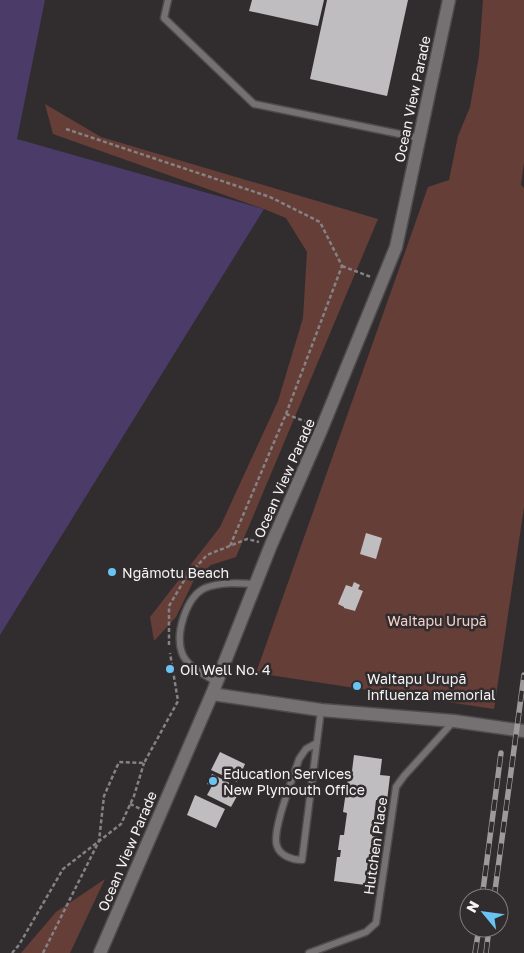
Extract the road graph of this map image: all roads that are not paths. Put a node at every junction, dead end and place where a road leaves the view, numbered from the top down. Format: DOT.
graph roads {
  1 [pos="168,0"];
  2 [pos="449,0"];
  3 [pos="419,138"];
  4 [pos="255,584"];
  5 [pos="214,688"];
  6 [pos="321,710"];
  7 [pos="454,721"];
  8 [pos="524,731"];
  9 [pos="316,743"];
  10 [pos="100,953"];
  11 [pos="309,953"];
  1 -- 3 [label="lane"];
  2 -- 3 [label="street, Ocean View Parade"];
  3 -- 4 [label="street, Ocean View Parade"];
  4 -- 5 [label="street, Ocean View Parade"];
  4 -- 5 [label="lane"];
  5 -- 6 [label="street"];
  5 -- 10 [label="street, Ocean View Parade"];
  6 -- 7 [label="street"];
  6 -- 9 [label="lane"];
  7 -- 8 [label="street"];
  7 -- 11 [label="lane, Hutchen Place"];
  9 -- 9 [label="lane"];
}
